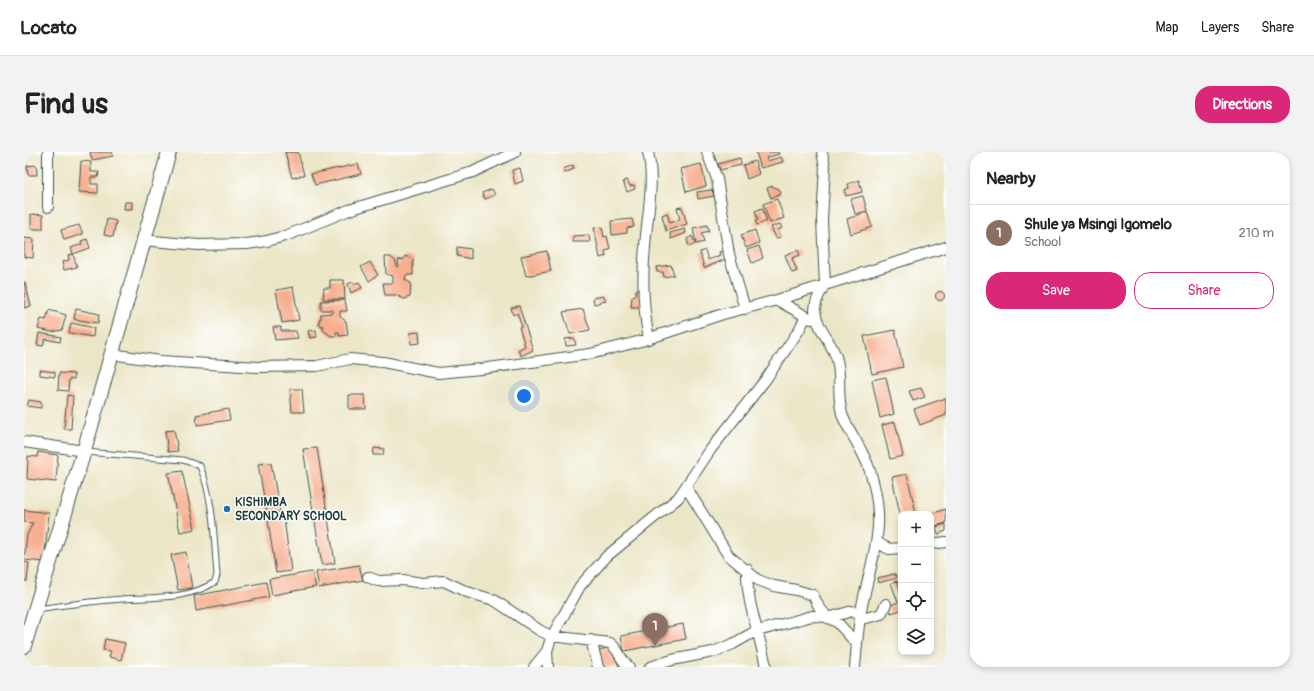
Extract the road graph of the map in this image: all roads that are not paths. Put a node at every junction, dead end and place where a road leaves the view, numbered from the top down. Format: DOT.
graph roads {
  1 [pos="48,152"];
  2 [pos="169,152"];
  3 [pos="515,152"];
  4 [pos="648,152"];
  5 [pos="707,152"];
  6 [pos="822,152"];
  7 [pos="48,207"];
  8 [pos="142,240"];
  9 [pos="946,247"];
  10 [pos="825,285"];
  11 [pos="777,300"];
  12 [pos="745,309"];
  13 [pos="806,316"];
  14 [pos="819,322"];
  15 [pos="649,339"];
  16 [pos="110,354"];
  17 [pos="24,442"];
  18 [pos="84,451"];
  19 [pos="686,487"];
  20 [pos="946,542"];
  21 [pos="878,544"];
  22 [pos="934,544"];
  23 [pos="898,548"];
  24 [pos="747,569"];
  25 [pos="368,577"];
  26 [pos="886,604"];
  27 [pos="34,609"];
  28 [pos="861,615"];
  29 [pos="828,618"];
  30 [pos="756,631"];
  31 [pos="551,636"];
  32 [pos="590,640"];
  33 [pos="857,644"];
  34 [pos="24,646"];
  35 [pos="547,651"];
  36 [pos="534,667"];
  37 [pos="548,667"];
  38 [pos="598,667"];
  39 [pos="629,667"];
  40 [pos="650,667"];
  41 [pos="766,667"];
  42 [pos="855,667"];
  1 -- 7 [label="street"];
  2 -- 8 [label="street"];
  3 -- 8 [label="street"];
  4 -- 15 [label="street"];
  5 -- 12 [label="street"];
  6 -- 10 [label="street"];
  8 -- 16 [label="street"];
  9 -- 10 [label="street"];
  10 -- 11 [label="street"];
  10 -- 14 [label="street"];
  11 -- 12 [label="street"];
  11 -- 13 [label="street"];
  12 -- 15 [label="street"];
  13 -- 14 [label="street"];
  13 -- 19 [label="street"];
  14 -- 21 [label="street"];
  15 -- 16 [label="street"];
  16 -- 18 [label="street"];
  17 -- 18 [label="street"];
  18 -- 27 [label="street"];
  18 -- 27 [label="lane"];
  19 -- 24 [label="street"];
  19 -- 31 [label="street"];
  20 -- 22 [label="street"];
  21 -- 23 [label="street"];
  21 -- 28 [label="street"];
  24 -- 29 [label="street"];
  24 -- 30 [label="street"];
  25 -- 31 [label="street"];
  26 -- 28 [label="street"];
  27 -- 34 [label="street"];
  28 -- 29 [label="street"];
  28 -- 33 [label="street"];
  29 -- 30 [label="street"];
  29 -- 33 [label="street"];
  30 -- 40 [label="street"];
  30 -- 41 [label="street"];
  31 -- 32 [label="street"];
  31 -- 35 [label="street"];
  32 -- 38 [label="street"];
  32 -- 39 [label="street"];
  33 -- 42 [label="street"];
  35 -- 36 [label="street"];
  35 -- 37 [label="street"];
}
